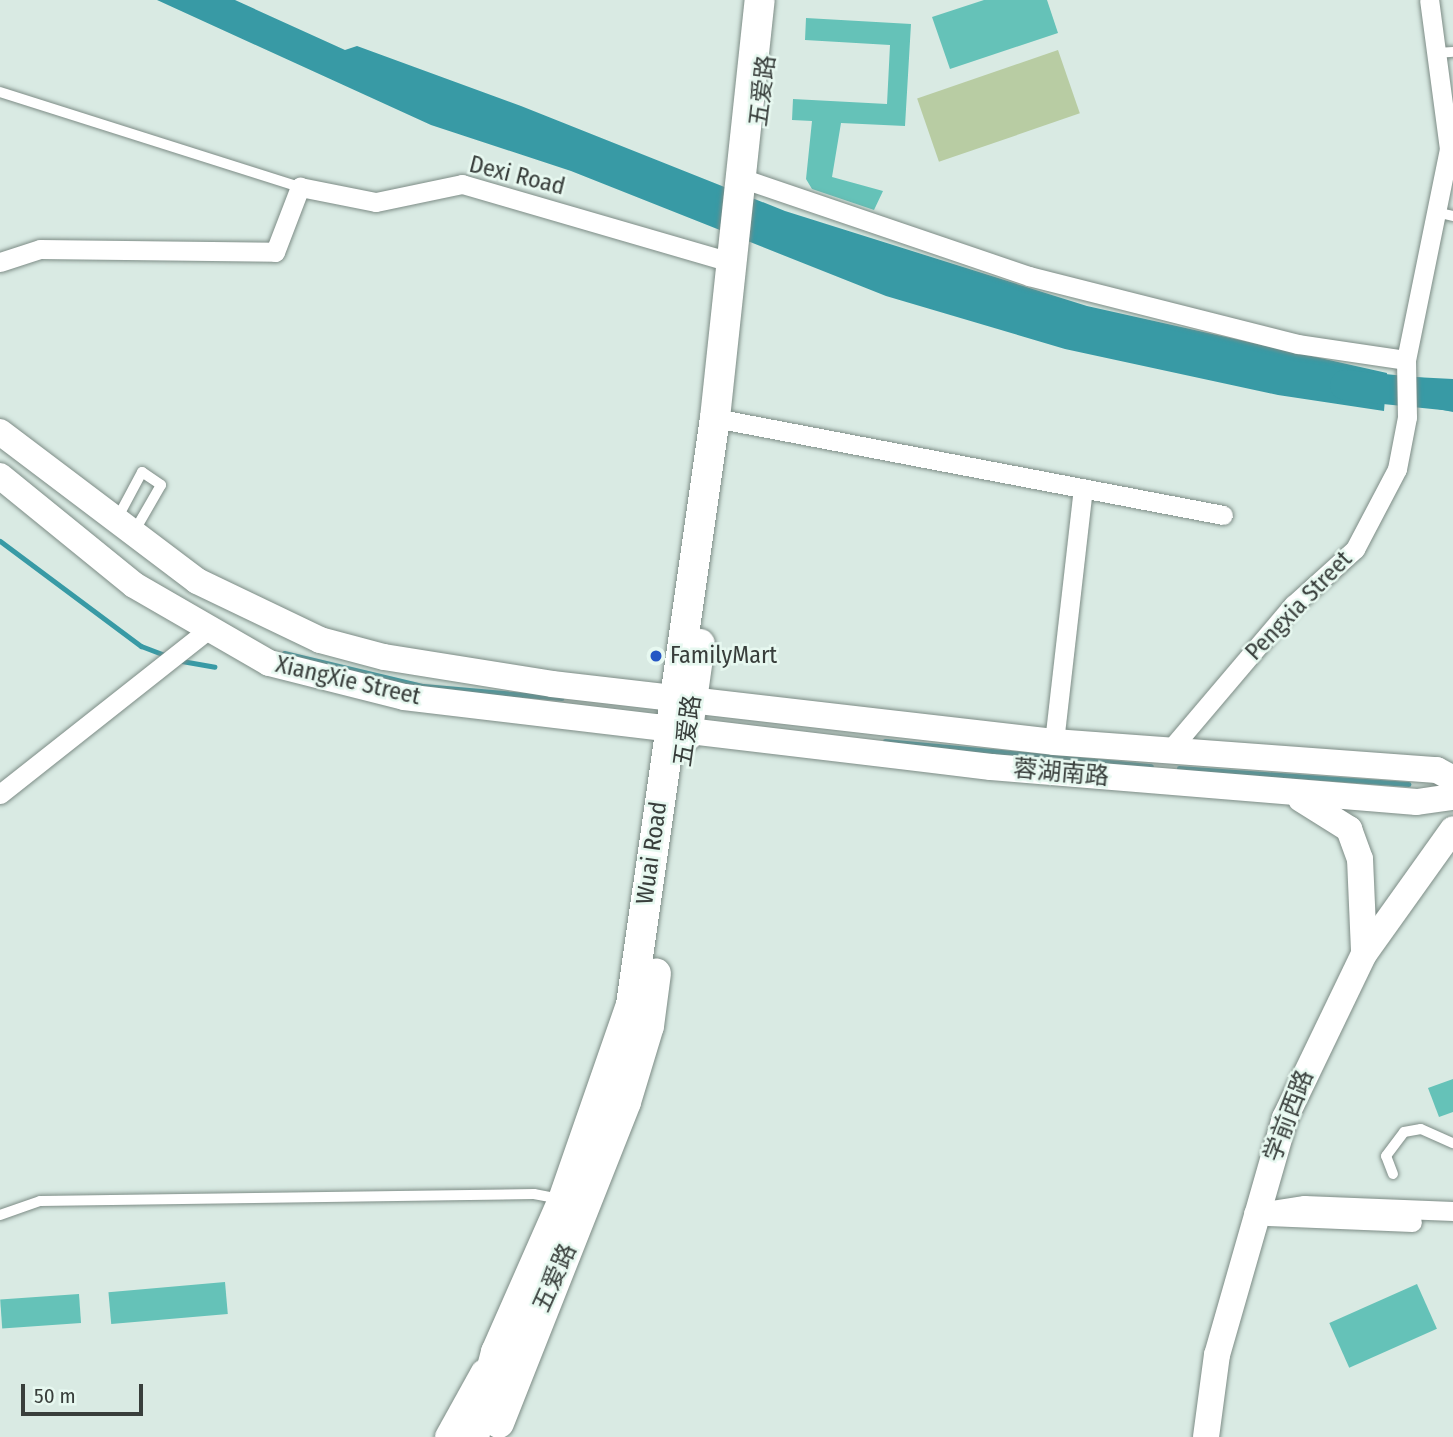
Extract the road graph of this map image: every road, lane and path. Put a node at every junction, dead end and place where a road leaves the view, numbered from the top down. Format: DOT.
graph roads {
  1 [pos="760,0"];
  2 [pos="774,0"];
  3 [pos="1429,0"];
  4 [pos="1445,53"];
  5 [pos="0,92"];
  6 [pos="746,179"];
  7 [pos="300,187"];
  8 [pos="1447,215"];
  9 [pos="736,252"];
  10 [pos="0,262"];
  11 [pos="1406,360"];
  12 [pos="722,420"];
  13 [pos="0,432"];
  14 [pos="0,476"];
  15 [pos="1083,489"];
  16 [pos="1223,515"];
  17 [pos="123,530"];
  18 [pos="199,635"];
  19 [pos="682,697"];
  20 [pos="678,732"];
  21 [pos="1054,742"];
  22 [pos="1169,751"];
  23 [pos="1453,779"];
  24 [pos="1164,781"];
  25 [pos="1287,793"];
  26 [pos="0,794"];
  27 [pos="1453,797"];
  28 [pos="1453,830"];
  29 [pos="1364,954"];
  30 [pos="1453,1143"];
  31 [pos="1393,1174"];
  32 [pos="563,1200"];
  33 [pos="1453,1211"];
  34 [pos="1253,1213"];
  35 [pos="0,1215"];
  36 [pos="1453,1222"];
  37 [pos="496,1352"];
  38 [pos="508,1386"];
  39 [pos="448,1437"];
  40 [pos="474,1437"];
  41 [pos="495,1437"];
  42 [pos="510,1437"];
  43 [pos="1206,1437"];
  1 -- 6 [label="main road"];
  2 -- 6 [label="main road, 五爱路"];
  3 -- 4 [label="street, Pengxia Street"];
  4 -- 8 [label="street, Pengxia Street"];
  5 -- 7 [label="lane"];
  6 -- 9 [label="main road, Wuai Road"];
  6 -- 11 [label="street"];
  7 -- 9 [label="street, Dexi Road"];
  7 -- 10 [label="street"];
  8 -- 11 [label="street, Pengxia Street"];
  9 -- 12 [label="main road, Wuai Road"];
  11 -- 22 [label="street, Pengxia Street"];
  12 -- 15 [label="street"];
  12 -- 19 [label="main road, Wuai Road"];
  13 -- 17 [label="main road"];
  14 -- 18 [label="main road, XiangXie Street"];
  15 -- 16 [label="street"];
  15 -- 21 [label="street"];
  17 -- 17 [label="lane"];
  17 -- 19 [label="main road, 蓉湖南路"];
  18 -- 20 [label="main road, XiangXie Street"];
  18 -- 26 [label="street"];
  19 -- 20 [label="main road, Wuai Road"];
  19 -- 21 [label="main road, 蓉湖南路"];
  20 -- 24 [label="main road, 蓉湖南路"];
  20 -- 32 [label="main road, Wuai Road"];
  20 -- 38 [label="main road, 五爱路"];
  21 -- 22 [label="main road, 蓉湖南路"];
  22 -- 23 [label="main road, 蓉湖南路"];
  22 -- 24 [label="main road"];
  24 -- 25 [label="main road, 蓉湖南路"];
  25 -- 27 [label="main road, 蓉湖南路"];
  25 -- 29 [label="main road"];
  28 -- 29 [label="main road, 学前西路"];
  29 -- 34 [label="main road, 学前西路"];
  30 -- 31 [label="lane"];
  32 -- 35 [label="lane"];
  32 -- 37 [label="main road, Wuai Road"];
  33 -- 34 [label="street"];
  34 -- 36 [label="street"];
  34 -- 43 [label="main road, 学前西路"];
  37 -- 39 [label="main road"];
  37 -- 40 [label="main road, Wuai Road"];
  38 -- 41 [label="main road, 五爱路"];
  38 -- 42 [label="main road"];
}
